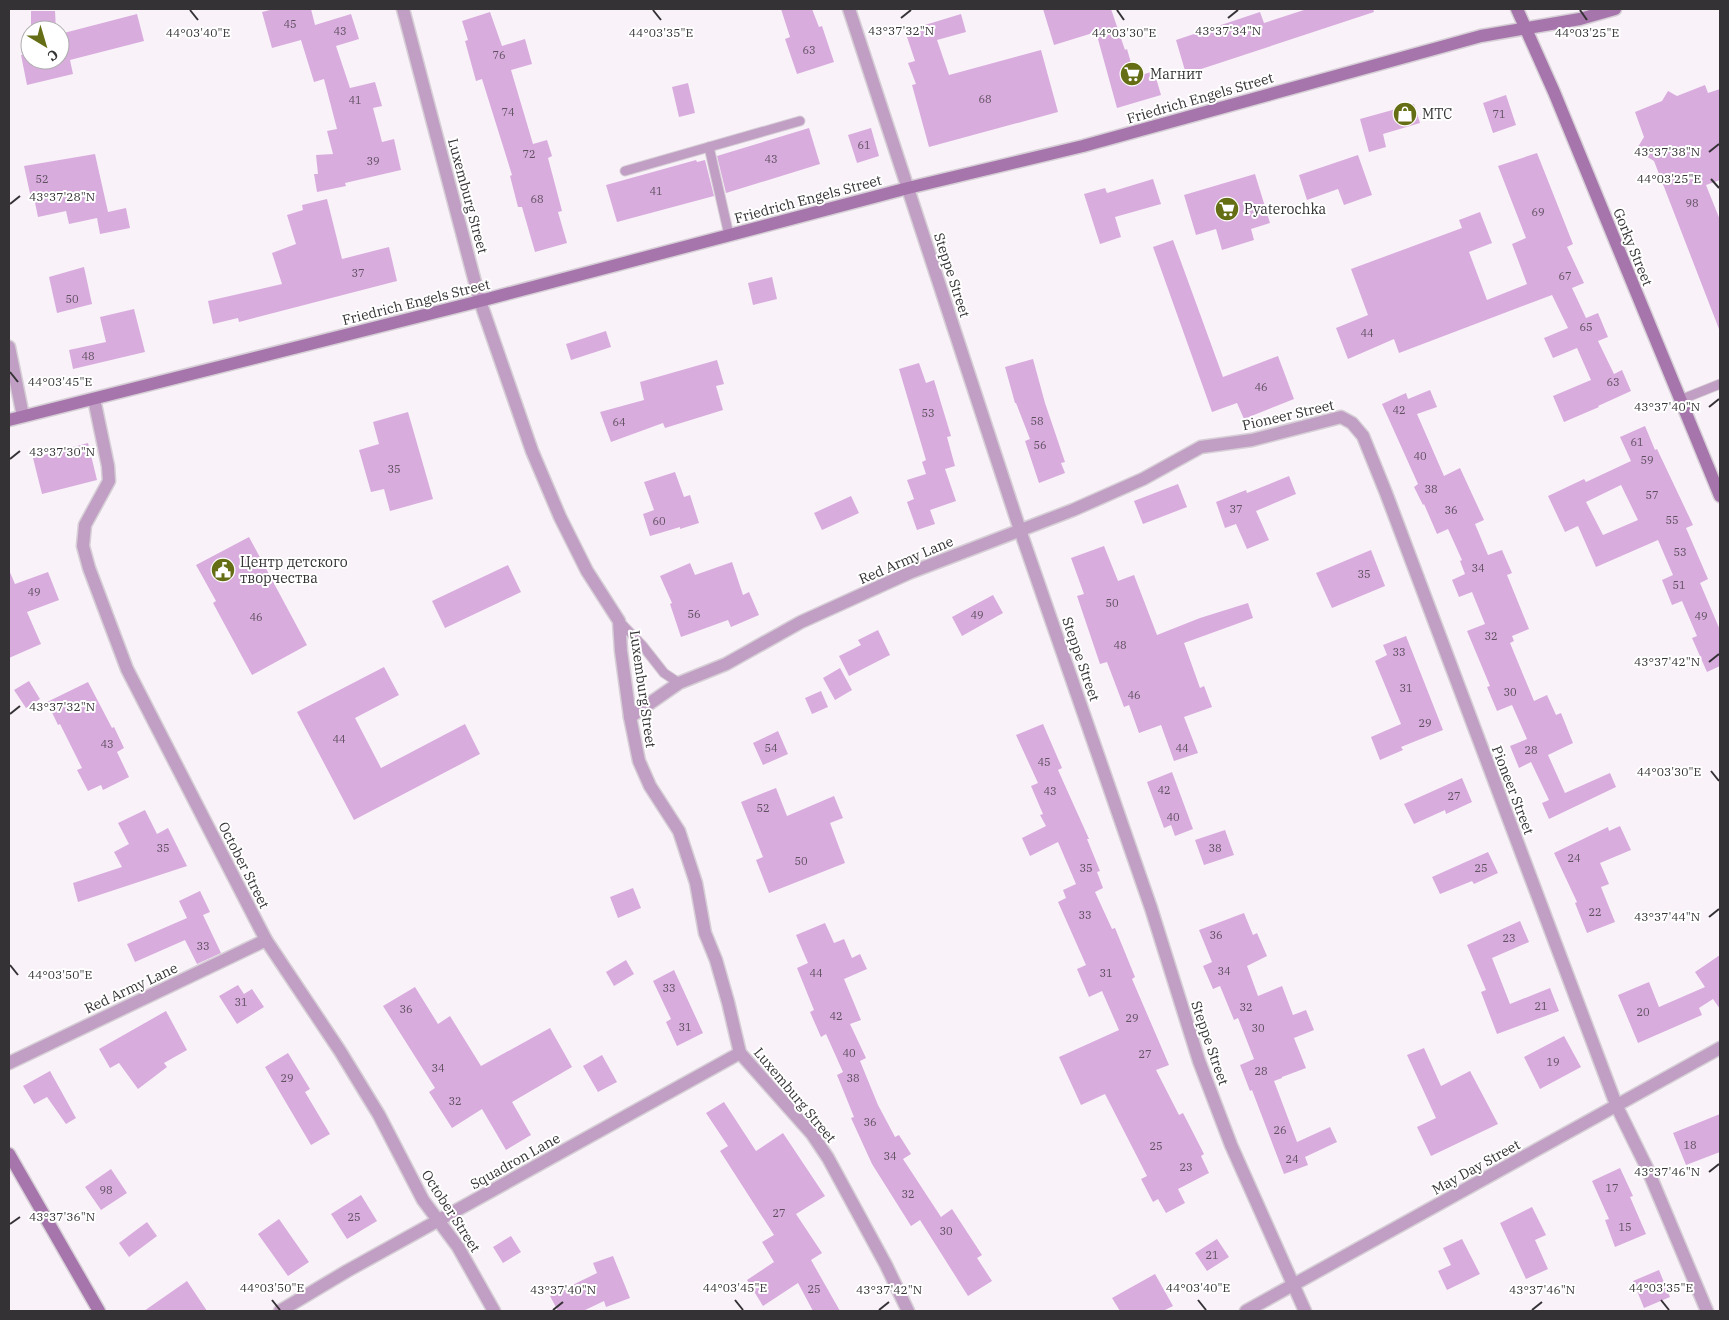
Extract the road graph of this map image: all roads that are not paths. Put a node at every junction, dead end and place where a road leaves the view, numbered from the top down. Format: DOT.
graph roads {
  1 [pos="403,9"];
  2 [pos="849,9"];
  3 [pos="1517,9"];
  4 [pos="1615,9"];
  5 [pos="1526,29"];
  6 [pos="800,121"];
  7 [pos="708,148"];
  8 [pos="625,171"];
  9 [pos="908,188"];
  10 [pos="729,236"];
  11 [pos="480,301"];
  12 [pos="9,347"];
  13 [pos="1720,384"];
  14 [pos="94,399"];
  15 [pos="1680,400"];
  16 [pos="23,416"];
  17 [pos="9,420"];
  18 [pos="1201,446"];
  19 [pos="1720,496"];
  20 [pos="1020,530"];
  21 [pos="619,621"];
  22 [pos="680,683"];
  23 [pos="630,717"];
  24 [pos="266,940"];
  25 [pos="1720,1048"];
  26 [pos="740,1053"];
  27 [pos="9,1063"];
  28 [pos="1617,1107"];
  29 [pos="9,1154"];
  30 [pos="438,1220"];
  31 [pos="1294,1285"];
  32 [pos="99,1311"];
  33 [pos="280,1311"];
  34 [pos="494,1311"];
  35 [pos="908,1311"];
  36 [pos="1246,1311"];
  37 [pos="1306,1311"];
  38 [pos="1707,1311"];
  1 -- 11 [label="street, Luxemburg Street"];
  2 -- 9 [label="street, Steppe Street"];
  3 -- 5 [label="street, Gorky Street"];
  4 -- 5 [label="street, Friedrich Engels Street"];
  5 -- 9 [label="street, Friedrich Engels Street"];
  5 -- 15 [label="street, Gorky Street"];
  6 -- 7 [label="lane"];
  7 -- 8 [label="lane"];
  7 -- 10 [label="lane"];
  9 -- 10 [label="street, Friedrich Engels Street"];
  9 -- 20 [label="street, Steppe Street"];
  10 -- 11 [label="street, Friedrich Engels Street"];
  11 -- 14 [label="street, Friedrich Engels Street"];
  11 -- 21 [label="street, Luxemburg Street"];
  12 -- 16 [label="street"];
  13 -- 15 [label="lane"];
  14 -- 16 [label="street, Friedrich Engels Street"];
  14 -- 24 [label="street, October Street"];
  15 -- 19 [label="street, Gorky Street"];
  16 -- 17 [label="street, Friedrich Engels Street"];
  18 -- 20 [label="street, Red Army Lane"];
  18 -- 28 [label="street, Pioneer Street"];
  20 -- 22 [label="street, Red Army Lane"];
  20 -- 31 [label="street, Steppe Street"];
  21 -- 22 [label="lane"];
  21 -- 23 [label="street, Luxemburg Street"];
  22 -- 23 [label="street, Red Army Lane"];
  23 -- 26 [label="street, Luxemburg Street"];
  24 -- 27 [label="street, Red Army Lane"];
  24 -- 30 [label="street, October Street"];
  25 -- 28 [label="street, May Day Street"];
  26 -- 30 [label="street, Squadron Lane"];
  26 -- 35 [label="street, Luxemburg Street"];
  28 -- 31 [label="street, May Day Street"];
  28 -- 38 [label="street, Pioneer Street"];
  29 -- 32 [label="street"];
  30 -- 33 [label="street, Squadron Lane"];
  30 -- 34 [label="street, October Street"];
  31 -- 36 [label="street, May Day Street"];
  31 -- 37 [label="street, Steppe Street"];
}
